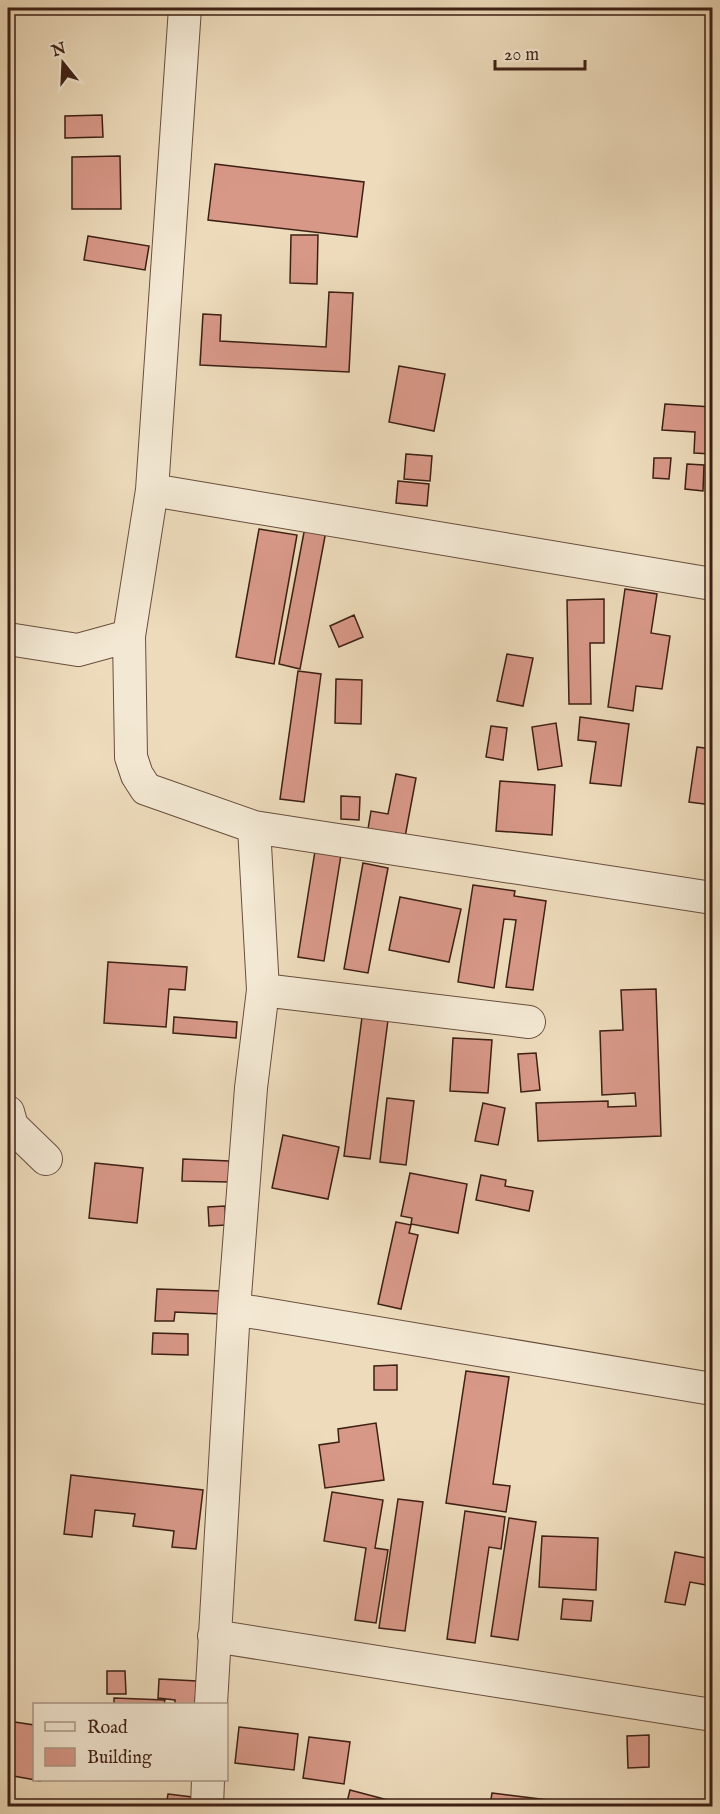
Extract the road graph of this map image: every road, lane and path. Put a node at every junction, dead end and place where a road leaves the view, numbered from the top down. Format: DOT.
graph roads {
  1 [pos="185,8"];
  2 [pos="152,490"];
  3 [pos="712,584"];
  4 [pos="129,636"];
  5 [pos="8,639"];
  6 [pos="254,827"];
  7 [pos="712,898"];
  8 [pos="263,990"];
  9 [pos="529,1022"];
  10 [pos="8,1112"];
  11 [pos="46,1159"];
  12 [pos="234,1309"];
  13 [pos="712,1389"];
  14 [pos="214,1636"];
  15 [pos="211,1703"];
  16 [pos="712,1714"];
  17 [pos="208,1781"];
  18 [pos="207,1806"];
  1 -- 2 [label="street"];
  2 -- 3 [label="street"];
  2 -- 4 [label="street"];
  4 -- 5 [label="street"];
  4 -- 6 [label="street"];
  6 -- 7 [label="street"];
  6 -- 8 [label="street"];
  8 -- 9 [label="street"];
  8 -- 12 [label="street"];
  10 -- 11 [label="street"];
  12 -- 13 [label="street"];
  12 -- 14 [label="street"];
  14 -- 15 [label="street"];
  14 -- 16 [label="street"];
  17 -- 18 [label="street"];
}
